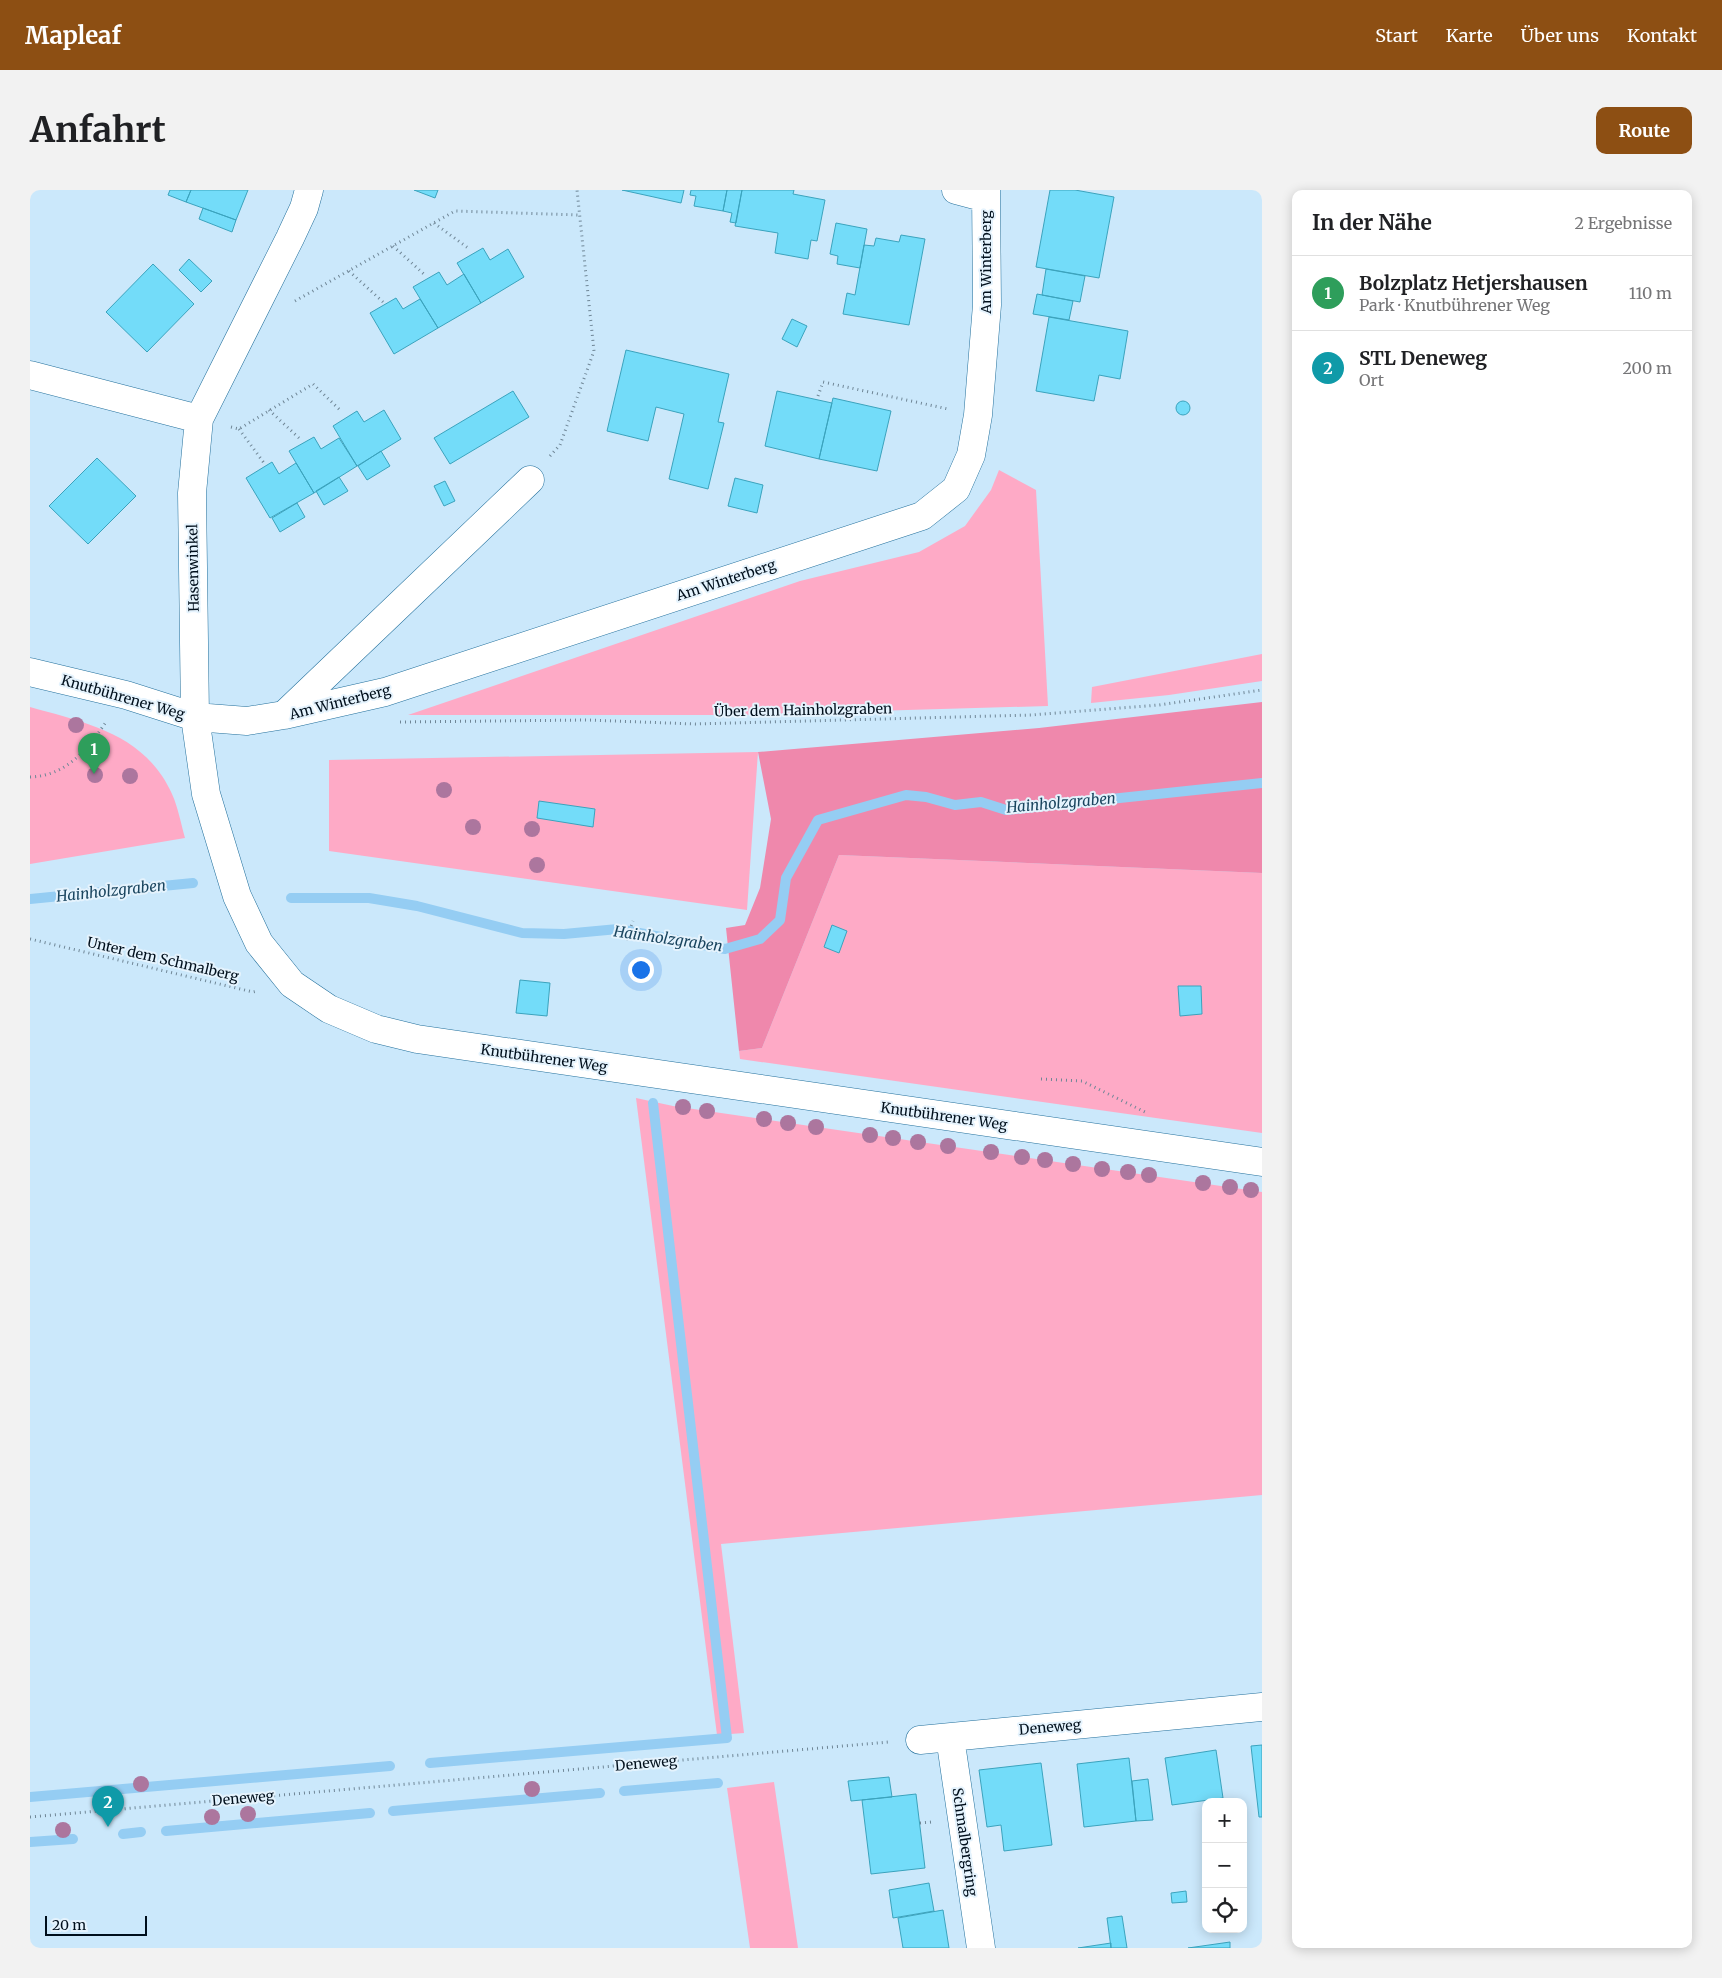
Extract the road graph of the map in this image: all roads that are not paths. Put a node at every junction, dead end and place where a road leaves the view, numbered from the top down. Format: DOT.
graph roads {
  1 [pos="309,190"];
  2 [pos="956,190"];
  3 [pos="986,194"];
  4 [pos="30,375"];
  5 [pos="199,419"];
  6 [pos="530,480"];
  7 [pos="30,672"];
  8 [pos="284,716"];
  9 [pos="195,717"];
  10 [pos="1262,1162"];
  11 [pos="1262,1707"];
  12 [pos="950,1737"];
  13 [pos="920,1740"];
  14 [pos="981,1948"];
  1 -- 5 [label="street, Hasenwinkel"];
  2 -- 3 [label="street"];
  3 -- 8 [label="street, Am Winterberg"];
  4 -- 5 [label="street"];
  5 -- 9 [label="street, Hasenwinkel"];
  6 -- 8 [label="street"];
  7 -- 9 [label="street, Knutbührener Weg"];
  8 -- 9 [label="street, Am Winterberg"];
  9 -- 10 [label="street, Knutbührener Weg"];
  11 -- 12 [label="street, Deneweg"];
  12 -- 13 [label="street, Deneweg"];
  12 -- 14 [label="street, Schmalbergring"];
}
